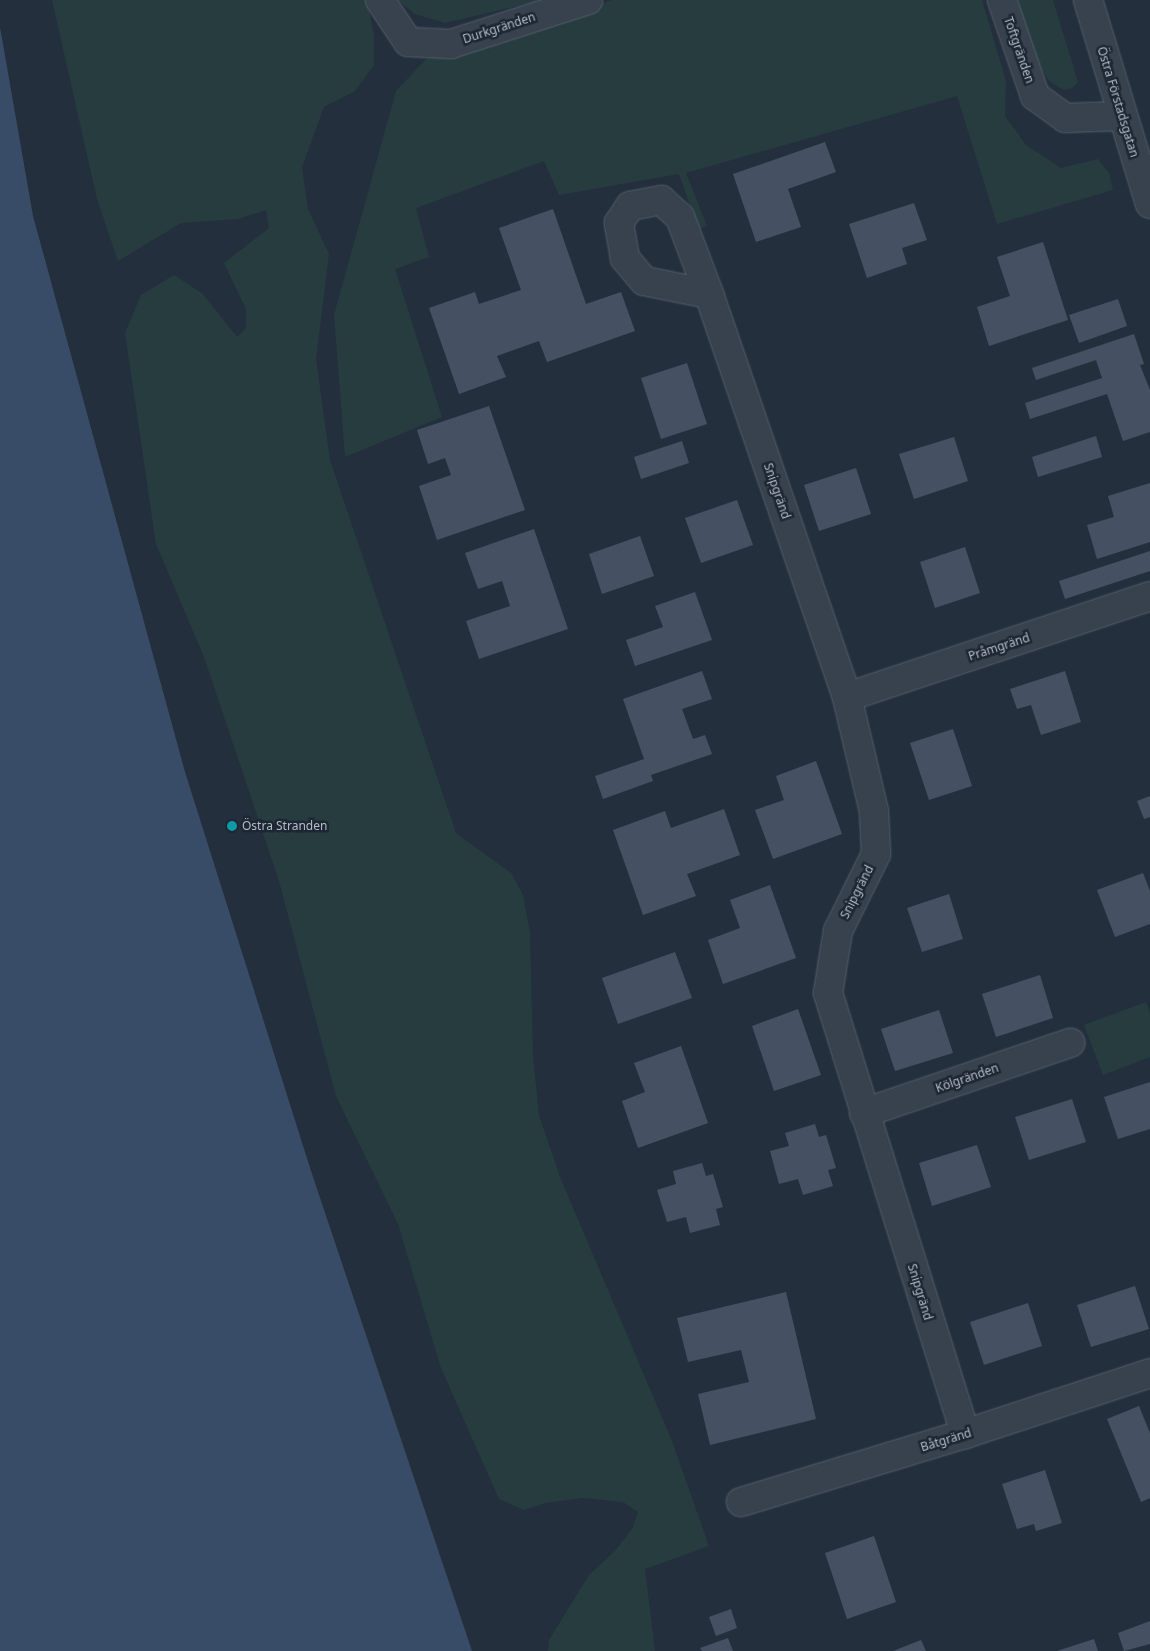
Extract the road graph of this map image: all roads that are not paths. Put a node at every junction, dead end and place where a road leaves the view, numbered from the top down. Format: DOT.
graph roads {
  1 [pos="380,0"];
  2 [pos="588,0"];
  3 [pos="1002,0"];
  4 [pos="1088,0"];
  5 [pos="1122,116"];
  6 [pos="1150,204"];
  7 [pos="708,294"];
  8 [pos="1150,596"];
  9 [pos="847,697"];
  10 [pos="1070,1043"];
  11 [pos="864,1113"];
  12 [pos="1150,1373"];
  13 [pos="965,1434"];
  14 [pos="741,1502"];
  1 -- 2 [label="street, Durkgränden"];
  3 -- 5 [label="street, Toftgränden"];
  4 -- 5 [label="street, Östra Förstadsgatan"];
  5 -- 6 [label="street, Östra Förstadsgatan"];
  7 -- 9 [label="street, Snipgränd"];
  8 -- 9 [label="street, Pråmgränd"];
  9 -- 11 [label="street, Snipgränd"];
  10 -- 11 [label="street, Kölgränden"];
  11 -- 13 [label="street, Snipgränd"];
  12 -- 13 [label="street, Båtgränd"];
  13 -- 14 [label="street, Båtgränd"];
}
